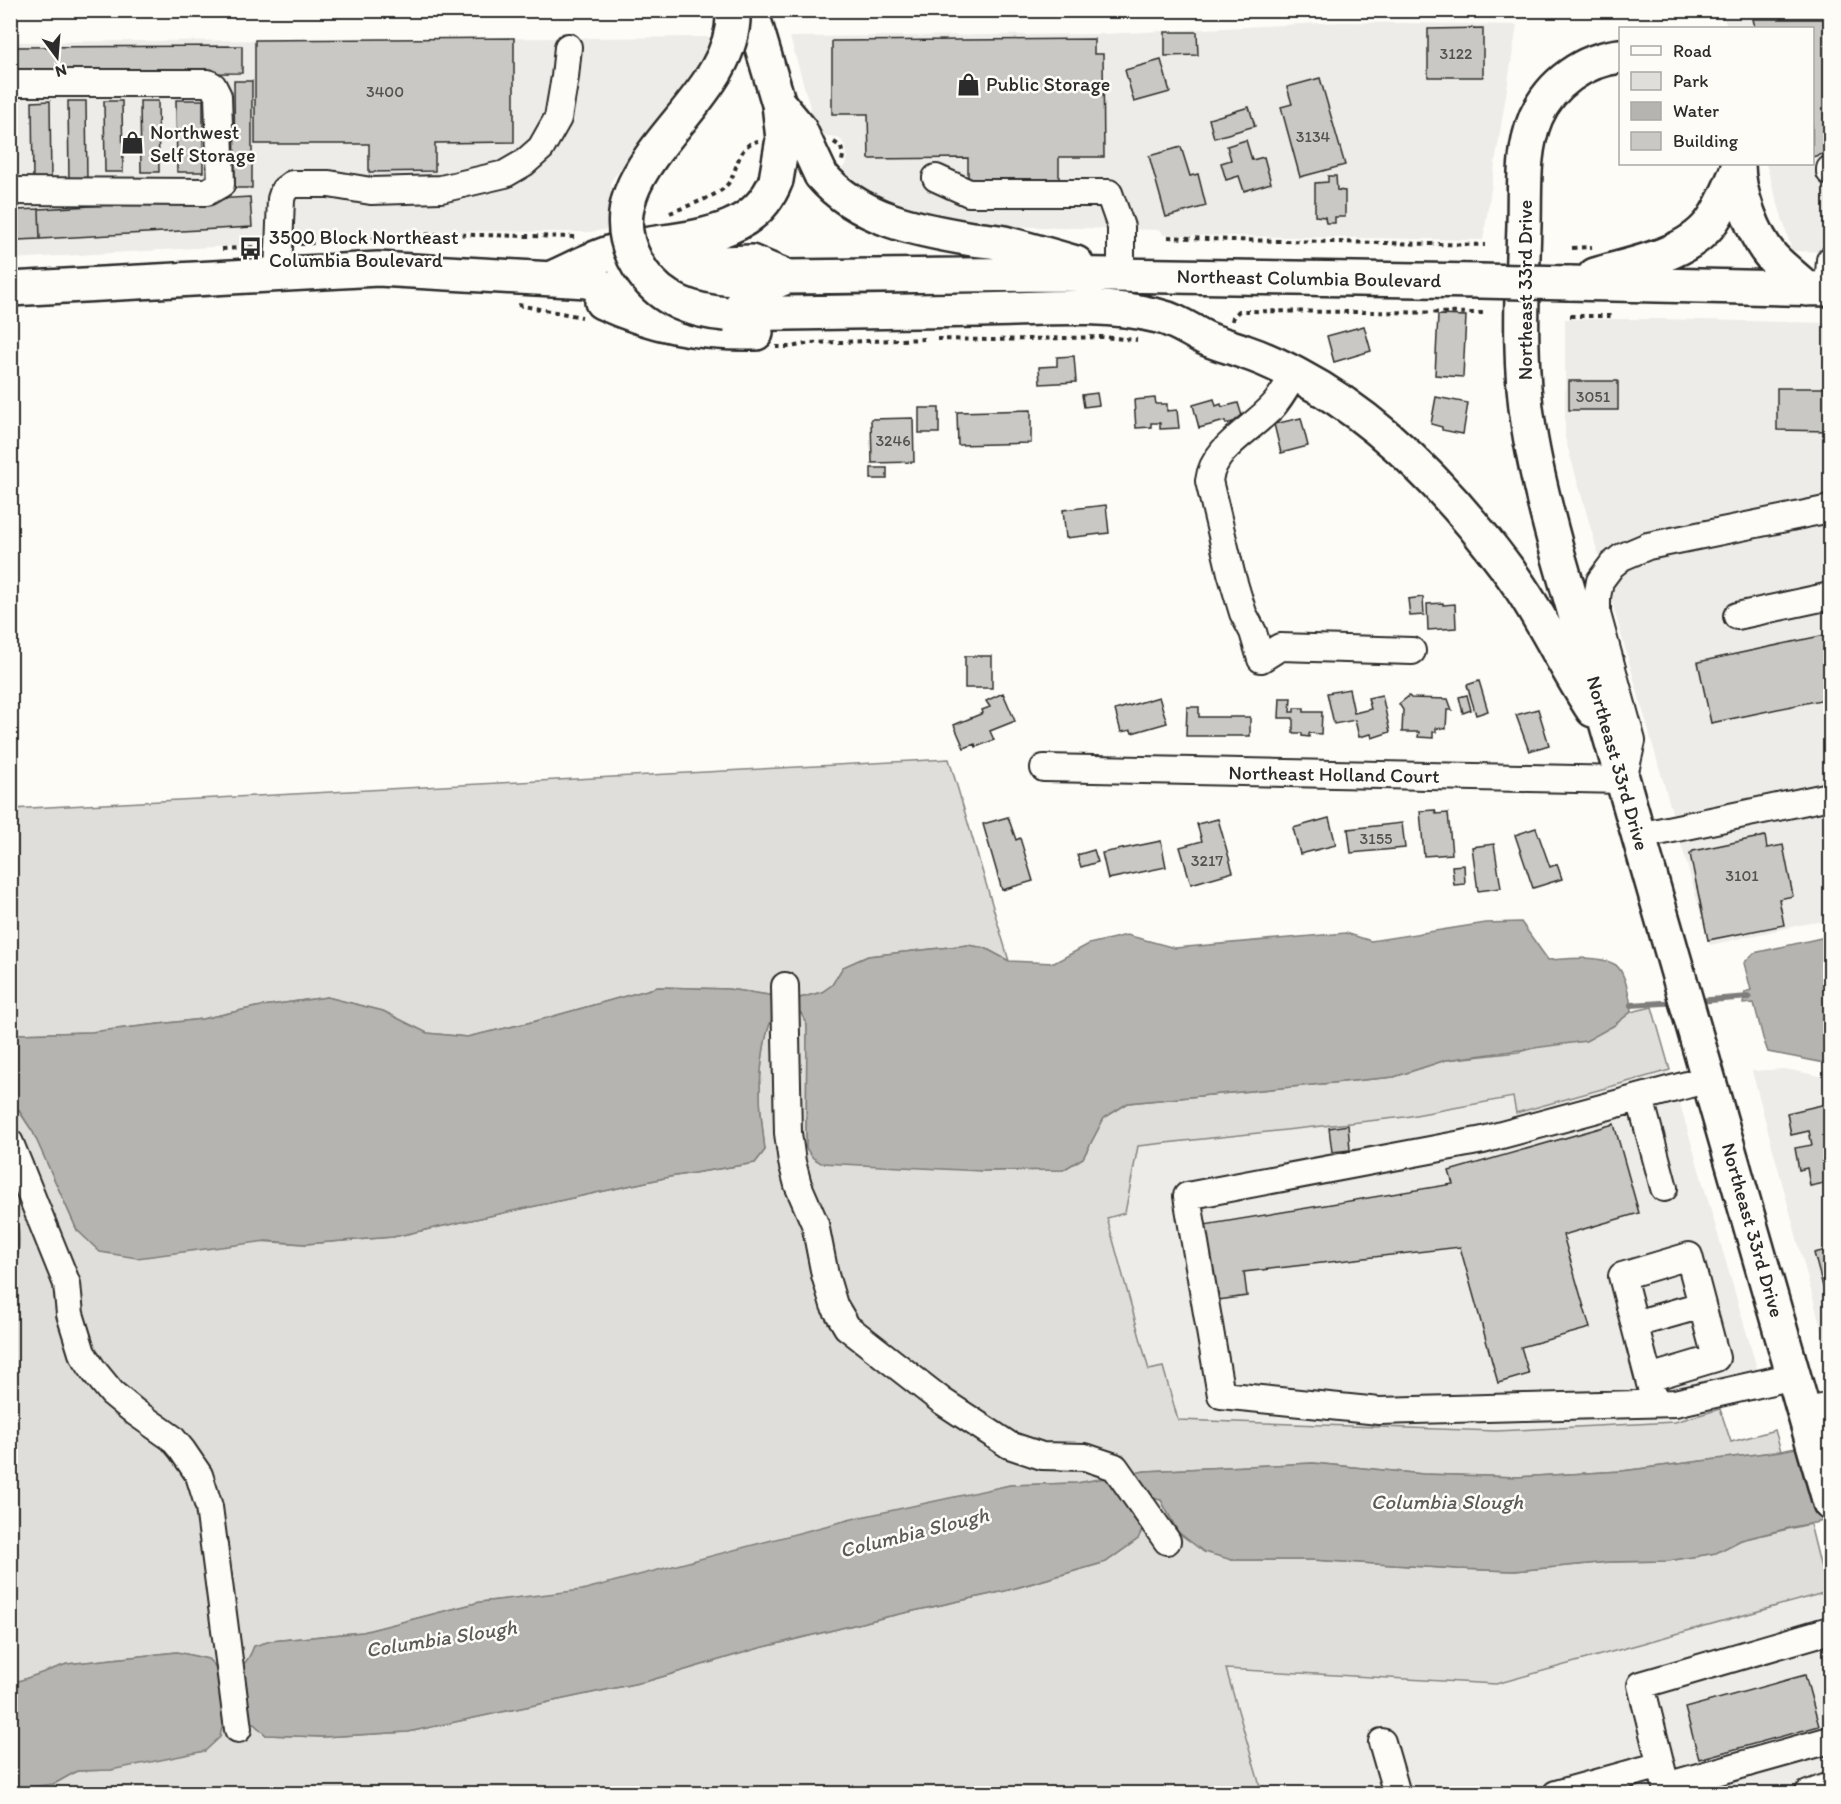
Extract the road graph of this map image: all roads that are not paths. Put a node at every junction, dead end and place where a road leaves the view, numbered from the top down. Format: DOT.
graph roads {
  1 [pos="733,10"];
  2 [pos="751,10"];
  3 [pos="568,47"];
  4 [pos="1619,56"];
  5 [pos="10,83"];
  6 [pos="779,104"];
  7 [pos="1738,166"];
  8 [pos="936,178"];
  9 [pos="10,191"];
  10 [pos="278,274"];
  11 [pos="1127,275"];
  12 [pos="552,277"];
  13 [pos="1824,282"];
  14 [pos="1569,283"];
  15 [pos="10,289"];
  16 [pos="1058,308"];
  17 [pos="1219,331"];
  18 [pos="1295,374"];
  19 [pos="1830,508"];
  20 [pos="1830,596"];
  21 [pos="1737,616"];
  22 [pos="1412,651"];
  23 [pos="1612,739"];
  24 [pos="1044,768"];
  25 [pos="1623,780"];
  26 [pos="1830,796"];
  27 [pos="1639,836"];
  28 [pos="785,986"];
  29 [pos="1709,1079"];
  30 [pos="1640,1098"];
  31 [pos="10,1143"];
  32 [pos="1664,1188"];
  33 [pos="1702,1305"];
  34 [pos="1635,1324"];
  35 [pos="1794,1376"];
  36 [pos="1649,1378"];
  37 [pos="1655,1403"];
  38 [pos="1815,1415"];
  39 [pos="1830,1503"];
  40 [pos="1167,1541"];
  41 [pos="1830,1630"];
  42 [pos="238,1729"];
  43 [pos="1830,1740"];
  44 [pos="1382,1742"];
  45 [pos="1661,1765"];
  46 [pos="1830,1786"];
  47 [pos="1396,1794"];
  48 [pos="1556,1794"];
  49 [pos="1808,1794"];
  1 -- 16 [label="main road, bridge"];
  2 -- 6 [label="main road"];
  3 -- 10 [label="street"];
  4 -- 23 [label="main road, Northeast 33rd Drive"];
  5 -- 9 [label="street"];
  6 -- 11 [label="main road, bridge"];
  6 -- 12 [label="main road, bridge"];
  7 -- 13 [label="main road"];
  7 -- 14 [label="main road"];
  8 -- 11 [label="street"];
  10 -- 12 [label="main road, Northeast Columbia Boulevard"];
  10 -- 15 [label="main road, Northeast Columbia Boulevard"];
  11 -- 12 [label="main road, Northeast Columbia Boulevard"];
  11 -- 14 [label="main road, Northeast Columbia Boulevard, bridge"];
  11 -- 16 [label="main road"];
  12 -- 17 [label="main road"];
  13 -- 14 [label="main road, Northeast Columbia Boulevard"];
  16 -- 17 [label="main road"];
  17 -- 18 [label="main road"];
  18 -- 22 [label="street"];
  18 -- 23 [label="main road"];
  19 -- 25 [label="street"];
  20 -- 21 [label="street"];
  23 -- 25 [label="main road, Northeast 33rd Drive"];
  24 -- 25 [label="street, Northeast Holland Court"];
  25 -- 27 [label="main road, Northeast 33rd Drive"];
  26 -- 27 [label="street"];
  27 -- 29 [label="main road, Northeast 33rd Drive"];
  28 -- 40 [label="street"];
  29 -- 30 [label="street"];
  29 -- 35 [label="main road, Northeast 33rd Drive"];
  30 -- 32 [label="street"];
  30 -- 37 [label="street"];
  31 -- 42 [label="street"];
  33 -- 34 [label="street"];
  33 -- 34 [label="street"];
  33 -- 36 [label="street"];
  34 -- 36 [label="street"];
  35 -- 37 [label="street"];
  35 -- 38 [label="main road, Northeast 33rd Drive"];
  36 -- 37 [label="street"];
  38 -- 39 [label="main road, Northeast 33rd Drive"];
  41 -- 45 [label="street"];
  43 -- 45 [label="street"];
  44 -- 47 [label="street"];
  45 -- 48 [label="street"];
  46 -- 49 [label="street"];
}
